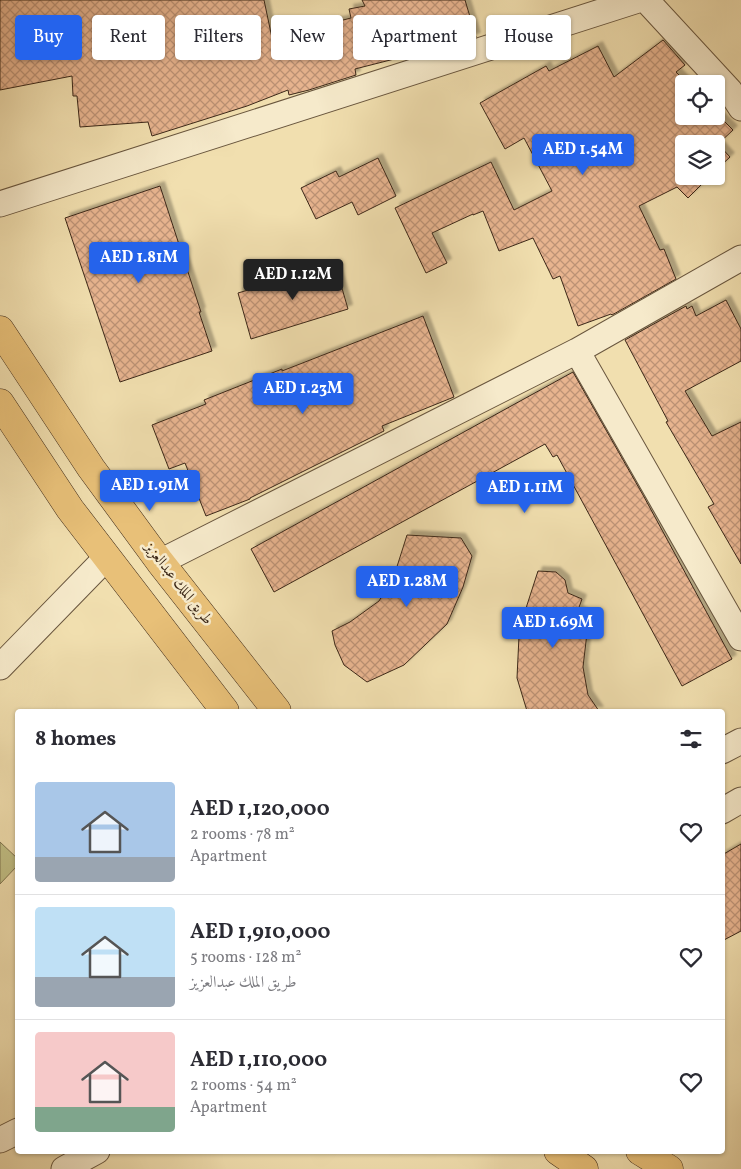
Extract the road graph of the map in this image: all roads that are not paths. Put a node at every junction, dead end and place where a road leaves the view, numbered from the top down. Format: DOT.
graph roads {
  1 [pos="638,0"];
  2 [pos="646,0"];
  3 [pos="737,95"];
  4 [pos="0,204"];
  5 [pos="741,258"];
  6 [pos="0,330"];
  7 [pos="577,351"];
  8 [pos="0,403"];
  9 [pos="107,557"];
  10 [pos="160,562"];
  11 [pos="741,638"];
  12 [pos="0,667"];
  13 [pos="223,709"];
  14 [pos="275,709"];
  15 [pos="741,741"];
  16 [pos="725,749"];
  17 [pos="741,800"];
  18 [pos="725,809"];
  19 [pos="15,1132"];
  20 [pos="0,1140"];
  21 [pos="92,1154"];
  22 [pos="562,1154"];
  23 [pos="645,1154"];
  24 [pos="64,1169"];
  25 [pos="584,1169"];
  26 [pos="669,1169"];
  1 -- 4 [label="street"];
  2 -- 3 [label="street"];
  5 -- 7 [label="street"];
  6 -- 10 [label="main road, طريق الملك عبدالعزيز"];
  7 -- 10 [label="street"];
  7 -- 11 [label="street"];
  8 -- 9 [label="main road"];
  9 -- 12 [label="street"];
  9 -- 13 [label="main road"];
  10 -- 14 [label="main road, طريق الملك عبدالعزيز"];
  15 -- 16 [label="street"];
  17 -- 18 [label="street"];
  19 -- 20 [label="street"];
  21 -- 24 [label="street"];
  22 -- 25 [label="main road"];
  23 -- 26 [label="main road"];
}
